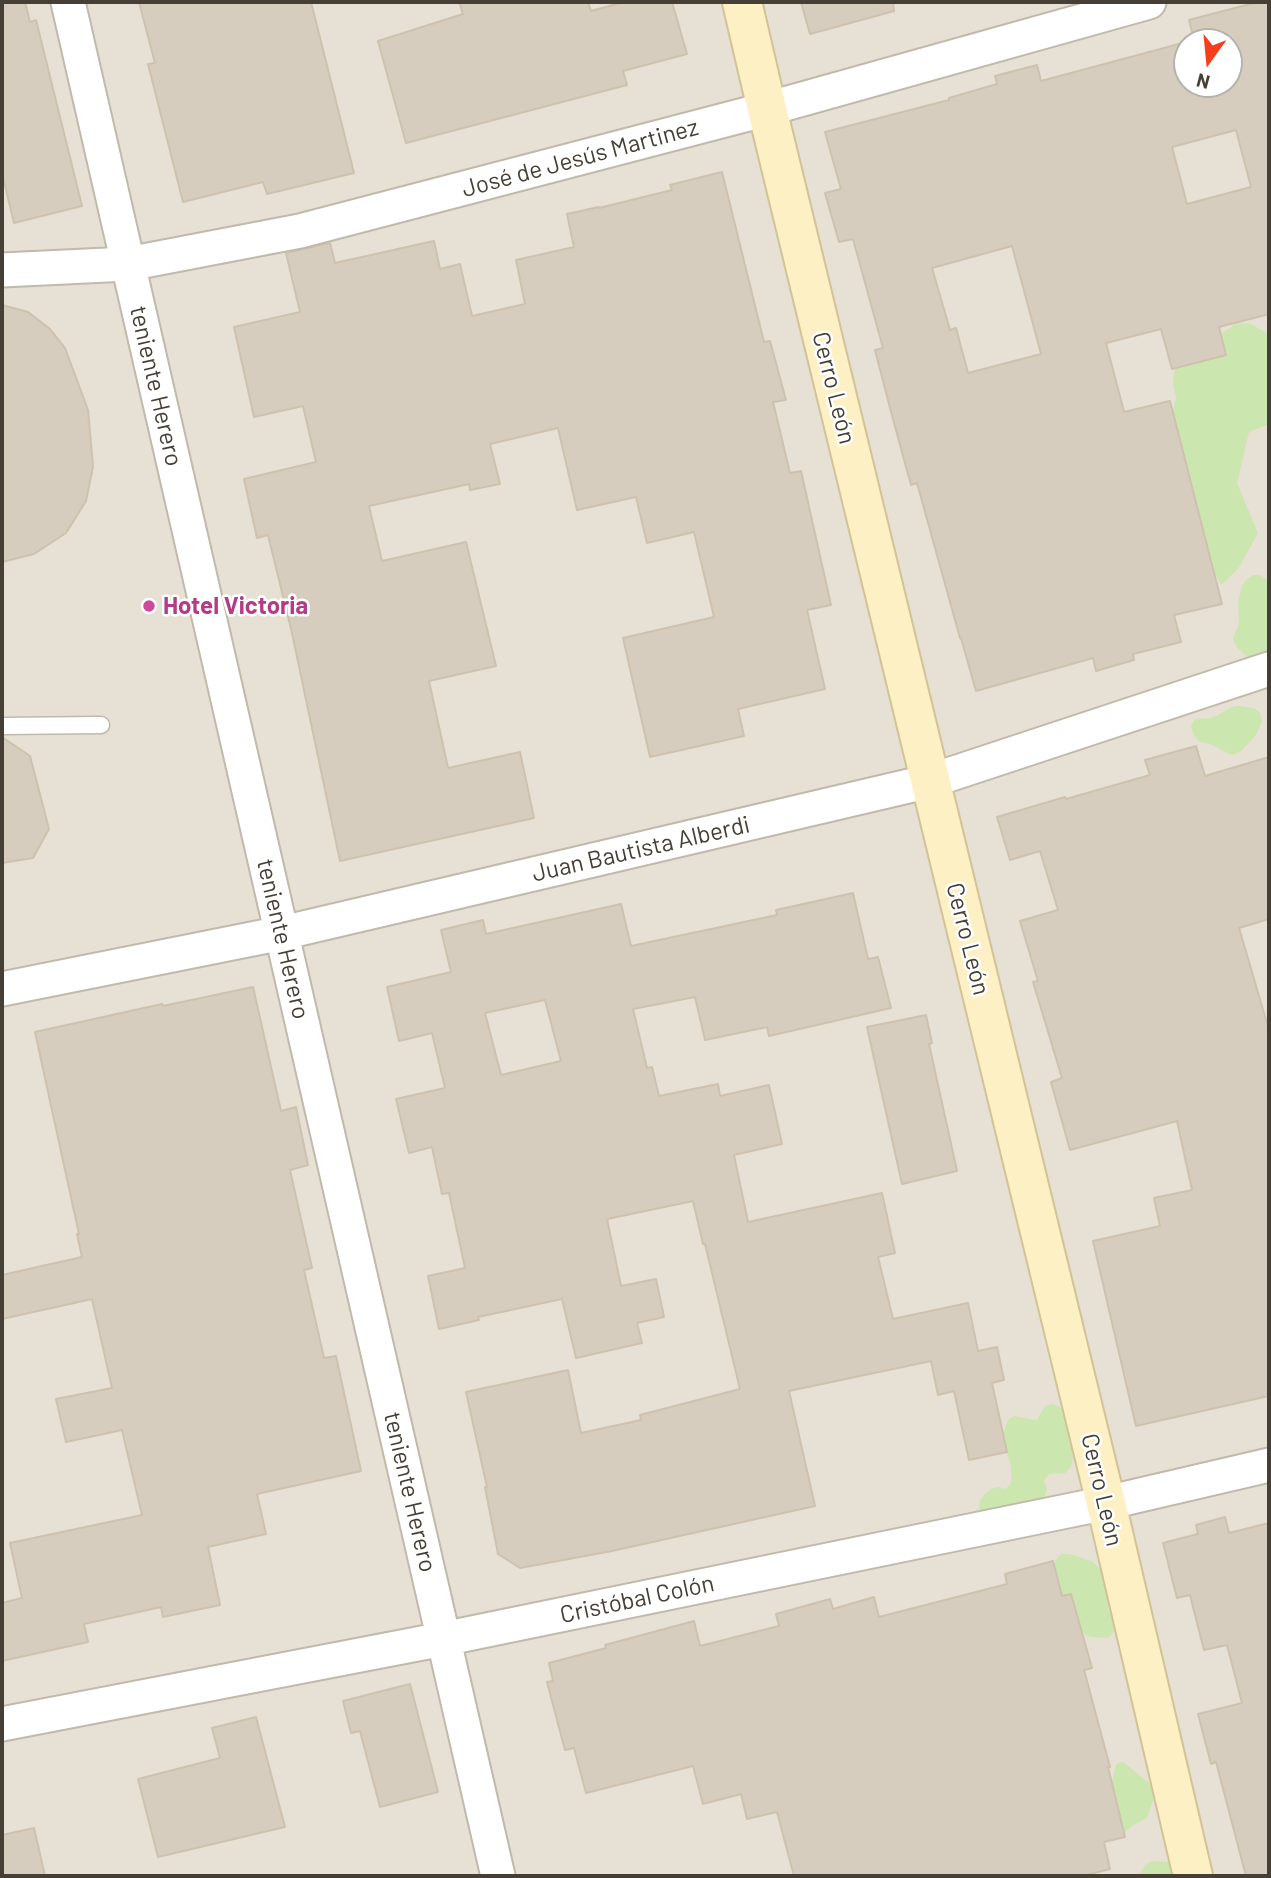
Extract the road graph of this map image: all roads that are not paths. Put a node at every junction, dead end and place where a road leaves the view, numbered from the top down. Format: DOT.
graph roads {
  1 [pos="68,2"];
  2 [pos="742,2"];
  3 [pos="1149,2"];
  4 [pos="767,109"];
  5 [pos="128,264"];
  6 [pos="2,270"];
  7 [pos="1269,669"];
  8 [pos="101,725"];
  9 [pos="2,726"];
  10 [pos="930,781"];
  11 [pos="282,933"];
  12 [pos="2,989"];
  13 [pos="1269,1465"];
  14 [pos="1106,1503"];
  15 [pos="443,1639"];
  16 [pos="2,1724"];
  17 [pos="498,1876"];
  18 [pos="1193,1876"];
  1 -- 5 [label="street, teniente Herero"];
  2 -- 4 [label="street, Cerro León"];
  3 -- 4 [label="street, José de Jesús Martinez"];
  4 -- 5 [label="street, José de Jesús Martinez"];
  4 -- 10 [label="street, Cerro León"];
  5 -- 6 [label="street, José de Jesús Martinez"];
  5 -- 11 [label="street, teniente Herero"];
  7 -- 10 [label="street, Juan Bautista Alberdi"];
  8 -- 9 [label="lane"];
  10 -- 11 [label="street, Juan Bautista Alberdi"];
  10 -- 14 [label="street, Cerro León"];
  11 -- 12 [label="street, Juan Bautista Alberdi"];
  11 -- 15 [label="street, teniente Herero"];
  13 -- 14 [label="street, Cristóbal Colón"];
  14 -- 15 [label="street, Cristóbal Colón"];
  14 -- 18 [label="street, Cerro León"];
  15 -- 16 [label="street, Cristóbal Colón"];
  15 -- 17 [label="street, teniente Herero"];
}
